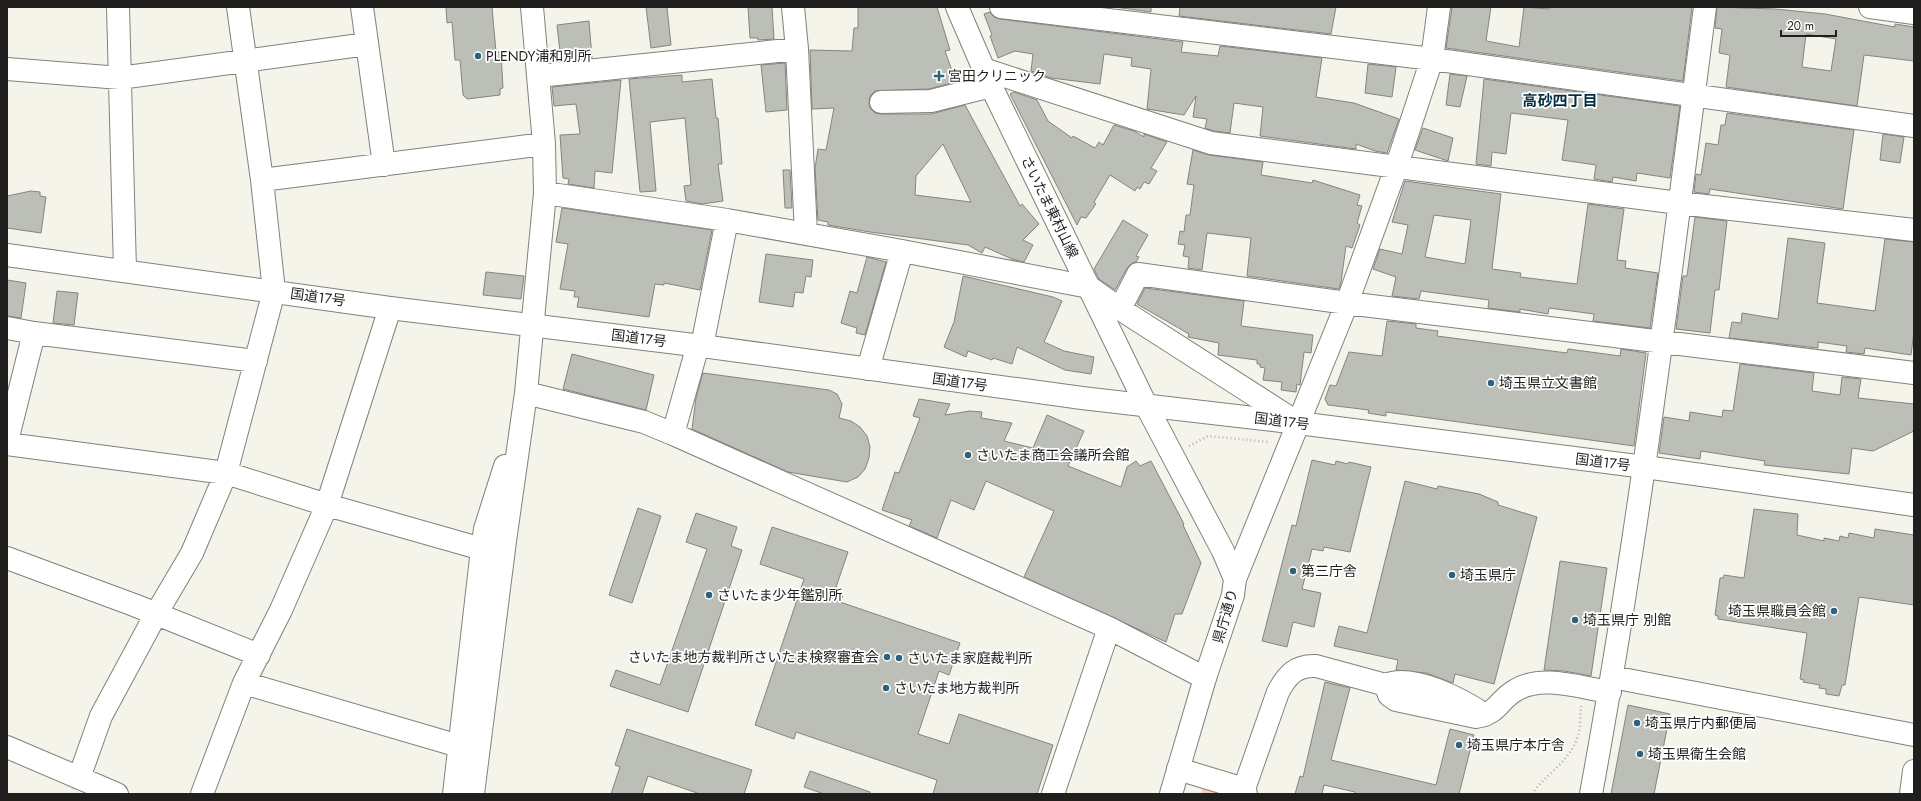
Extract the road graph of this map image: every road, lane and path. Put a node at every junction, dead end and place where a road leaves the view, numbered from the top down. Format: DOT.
graph roads {
  1 [pos="118,7"];
  2 [pos="238,7"];
  3 [pos="362,7"];
  4 [pos="532,7"];
  5 [pos="793,7"];
  6 [pos="957,7"];
  7 [pos="1001,7"];
  8 [pos="1439,7"];
  9 [pos="1705,7"];
  10 [pos="1870,7"];
  11 [pos="1914,13"];
  12 [pos="367,44"];
  13 [pos="797,49"];
  14 [pos="1432,59"];
  15 [pos="246,61"];
  16 [pos="7,69"];
  17 [pos="538,76"];
  18 [pos="987,77"];
  19 [pos="120,78"];
  20 [pos="1693,95"];
  21 [pos="881,102"];
  22 [pos="1914,126"];
  23 [pos="544,144"];
  24 [pos="384,165"];
  25 [pos="1396,168"];
  26 [pos="262,180"];
  27 [pos="545,193"];
  28 [pos="1679,203"];
  29 [pos="726,220"];
  30 [pos="1914,230"];
  31 [pos="806,234"];
  32 [pos="902,251"];
  33 [pos="7,256"];
  34 [pos="125,270"];
  35 [pos="1089,286"];
  36 [pos="274,291"];
  37 [pos="1347,303"];
  38 [pos="390,308"];
  39 [pos="1120,309"];
  40 [pos="534,324"];
  41 [pos="7,328"];
  42 [pos="34,333"];
  43 [pos="1661,342"];
  44 [pos="700,346"];
  45 [pos="256,361"];
  46 [pos="868,369"];
  47 [pos="1914,373"];
  48 [pos="526,393"];
  49 [pos="1146,405"];
  50 [pos="1298,423"];
  51 [pos="673,434"];
  52 [pos="7,443"];
  53 [pos="1274,443"];
  54 [pos="1189,446"];
  55 [pos="1645,468"];
  56 [pos="226,473"];
  57 [pos="327,505"];
  58 [pos="1914,505"];
  59 [pos="482,549"];
  60 [pos="7,558"];
  61 [pos="1235,579"];
  62 [pos="156,614"];
  63 [pos="1109,628"];
  64 [pos="259,655"];
  65 [pos="1205,678"];
  66 [pos="244,683"];
  67 [pos="1611,685"];
  68 [pos="1582,702"];
  69 [pos="1914,734"];
  70 [pos="459,746"];
  71 [pos="7,747"];
  72 [pos="1178,769"];
  73 [pos="1914,771"];
  74 [pos="90,786"];
  75 [pos="1245,792"];
  76 [pos="117,794"];
  77 [pos="202,794"];
  78 [pos="454,794"];
  79 [pos="474,794"];
  80 [pos="1053,794"];
  81 [pos="1171,794"];
  82 [pos="1532,794"];
  83 [pos="1591,794"];
  84 [pos="1911,794"];
  1 -- 19 [label="main road"];
  2 -- 15 [label="main road"];
  3 -- 12 [label="main road"];
  4 -- 17 [label="main road"];
  5 -- 13 [label="main road"];
  6 -- 18 [label="main road, さいたま東村山線"];
  7 -- 14 [label="main road"];
  8 -- 14 [label="main road"];
  9 -- 20 [label="main road"];
  10 -- 11 [label="main road"];
  12 -- 15 [label="main road"];
  12 -- 24 [label="main road"];
  13 -- 17 [label="main road"];
  13 -- 31 [label="main road"];
  14 -- 20 [label="main road"];
  14 -- 25 [label="main road"];
  15 -- 19 [label="main road"];
  15 -- 26 [label="main road"];
  16 -- 19 [label="main road"];
  17 -- 23 [label="main road"];
  18 -- 21 [label="main road"];
  18 -- 25 [label="main road"];
  18 -- 35 [label="main road, さいたま東村山線"];
  19 -- 34 [label="main road"];
  20 -- 22 [label="main road"];
  20 -- 28 [label="main road"];
  23 -- 24 [label="main road"];
  23 -- 27 [label="main road"];
  24 -- 26 [label="main road"];
  25 -- 28 [label="main road"];
  25 -- 37 [label="main road"];
  26 -- 36 [label="main road"];
  27 -- 29 [label="main road"];
  27 -- 40 [label="main road"];
  28 -- 30 [label="main road"];
  28 -- 43 [label="main road"];
  29 -- 31 [label="main road"];
  29 -- 44 [label="main road"];
  31 -- 32 [label="main road"];
  32 -- 35 [label="main road"];
  32 -- 46 [label="main road"];
  33 -- 34 [label="main road, 国道17号"];
  34 -- 36 [label="main road, 国道17号"];
  35 -- 39 [label="main road"];
  35 -- 49 [label="main road, さいたま東村山線"];
  36 -- 38 [label="main road, 国道17号"];
  36 -- 45 [label="main road"];
  37 -- 39 [label="main road"];
  37 -- 43 [label="main road"];
  37 -- 50 [label="main road"];
  38 -- 40 [label="main road, 国道17号"];
  38 -- 57 [label="main road"];
  39 -- 50 [label="main road"];
  40 -- 44 [label="main road, 国道17号"];
  40 -- 48 [label="main road"];
  41 -- 42 [label="main road"];
  42 -- 45 [label="main road"];
  42 -- 52 [label="main road"];
  43 -- 47 [label="main road"];
  43 -- 55 [label="main road"];
  44 -- 46 [label="main road, 国道17号"];
  44 -- 51 [label="main road"];
  45 -- 56 [label="main road"];
  46 -- 49 [label="main road, 国道17号"];
  48 -- 51 [label="main road"];
  48 -- 59 [label="main road"];
  48 -- 79 [label="main road"];
  49 -- 50 [label="main road, 国道17号"];
  49 -- 61 [label="main road, 県庁通り"];
  50 -- 55 [label="main road, 国道17号"];
  50 -- 61 [label="main road"];
  51 -- 63 [label="main road"];
  52 -- 56 [label="main road"];
  53 -- 54 [label="path"];
  55 -- 58 [label="main road, 国道17号"];
  55 -- 67 [label="main road"];
  56 -- 57 [label="main road"];
  56 -- 62 [label="main road"];
  57 -- 59 [label="main road"];
  57 -- 64 [label="main road"];
  59 -- 70 [label="main road"];
  60 -- 62 [label="main road"];
  61 -- 65 [label="main road, 県庁通り"];
  62 -- 64 [label="main road"];
  62 -- 74 [label="main road"];
  63 -- 65 [label="main road"];
  63 -- 80 [label="main road"];
  64 -- 66 [label="main road"];
  65 -- 72 [label="main road, 県庁通り"];
  66 -- 70 [label="main road"];
  66 -- 77 [label="main road"];
  67 -- 69 [label="main road"];
  67 -- 75 [label="main road"];
  67 -- 83 [label="main road"];
  68 -- 82 [label="path"];
  70 -- 78 [label="main road"];
  71 -- 74 [label="main road"];
  72 -- 75 [label="main road"];
  72 -- 81 [label="main road, 県庁通り"];
  73 -- 84 [label="main road"];
  74 -- 76 [label="main road"];
}
